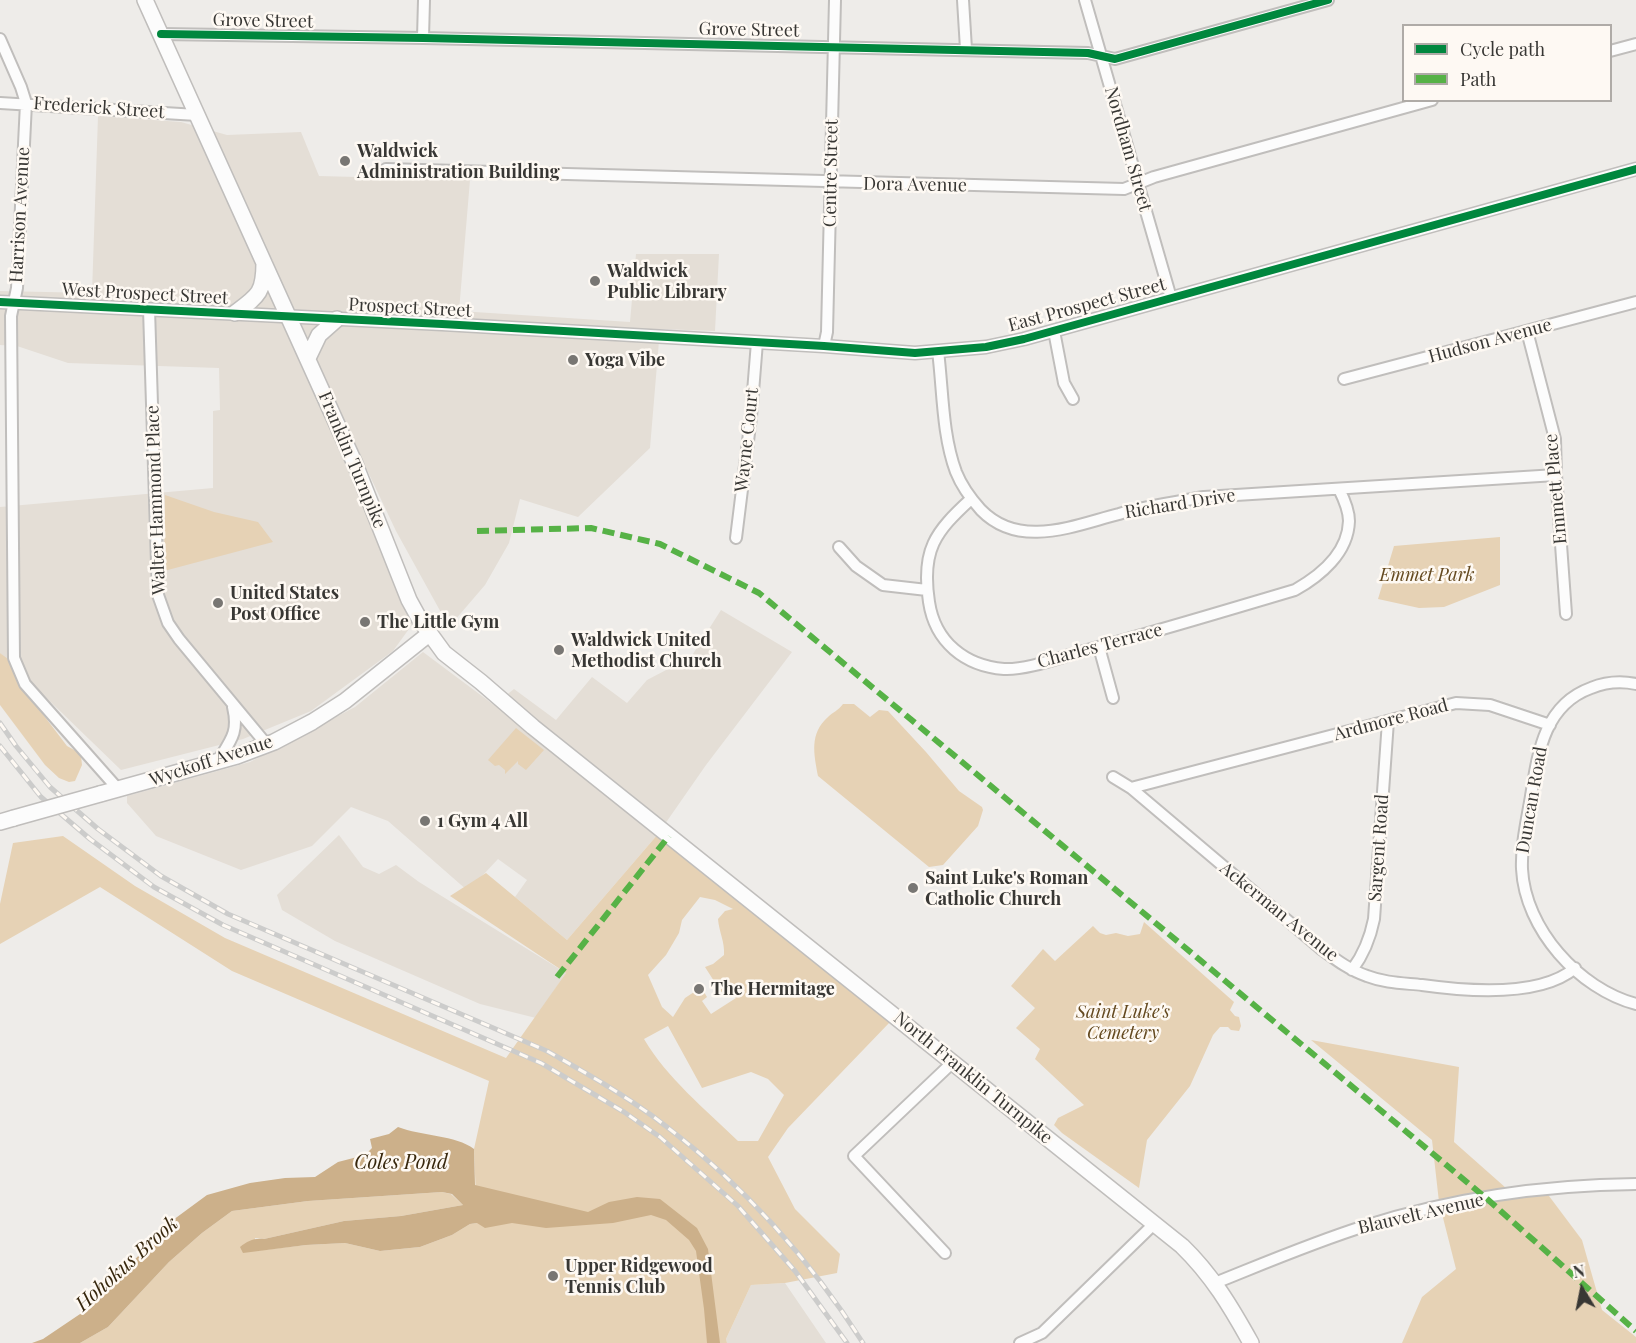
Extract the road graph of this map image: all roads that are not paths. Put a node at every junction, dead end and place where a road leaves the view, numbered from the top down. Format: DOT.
graph roads {
  1 [pos="145,0"];
  2 [pos="424,0"];
  3 [pos="835,0"];
  4 [pos="963,0"];
  5 [pos="1085,0"];
  6 [pos="1328,0"];
  7 [pos="161,34"];
  8 [pos="423,38"];
  9 [pos="0,39"];
  10 [pos="1636,44"];
  11 [pos="834,47"];
  12 [pos="966,49"];
  13 [pos="1612,51"];
  14 [pos="1101,55"];
  15 [pos="1425,102"];
  16 [pos="0,103"];
  17 [pos="26,103"];
  18 [pos="197,115"];
  19 [pos="386,169"];
  20 [pos="1636,170"];
  21 [pos="831,183"];
  22 [pos="1138,184"];
  23 [pos="264,260"];
  24 [pos="1171,298"];
  25 [pos="0,302"];
  26 [pos="1636,302"];
  27 [pos="14,303"];
  28 [pos="149,309"];
  29 [pos="235,313"];
  30 [pos="289,315"];
  31 [pos="338,319"];
  32 [pos="530,329"];
  33 [pos="1054,331"];
  34 [pos="1527,331"];
  35 [pos="757,342"];
  36 [pos="824,346"];
  37 [pos="938,351"];
  38 [pos="308,358"];
  39 [pos="1344,379"];
  40 [pos="1073,399"];
  41 [pos="0,451"];
  42 [pos="12,452"];
  43 [pos="1556,475"];
  44 [pos="1339,489"];
  45 [pos="971,499"];
  46 [pos="736,538"];
  47 [pos="838,547"];
  48 [pos="927,590"];
  49 [pos="1566,614"];
  50 [pos="429,634"];
  51 [pos="1099,647"];
  52 [pos="1636,684"];
  53 [pos="1113,698"];
  54 [pos="232,704"];
  55 [pos="1388,721"];
  56 [pos="1550,725"];
  57 [pos="267,744"];
  58 [pos="218,761"];
  59 [pos="1113,777"];
  60 [pos="1131,788"];
  61 [pos="118,789"];
  62 [pos="7,820"];
  63 [pos="669,836"];
  64 [pos="1575,968"];
  65 [pos="1352,970"];
  66 [pos="1636,1004"];
  67 [pos="953,1062"];
  68 [pos="1636,1184"];
  69 [pos="1155,1223"];
  70 [pos="945,1253"];
  71 [pos="1215,1283"];
  72 [pos="1020,1343"];
  73 [pos="1251,1343"];
  1 -- 7 [label="main road, Franklin Turnpike"];
  2 -- 8 [label="street"];
  3 -- 11 [label="street, Centre Street"];
  4 -- 12 [label="street"];
  5 -- 14 [label="street, Nordham Street"];
  6 -- 14 [label="street, Grove Street"];
  7 -- 8 [label="street, Grove Street"];
  7 -- 18 [label="main road, Franklin Turnpike"];
  8 -- 11 [label="street, Grove Street"];
  9 -- 17 [label="street, Harrison Avenue"];
  10 -- 13 [label="street"];
  11 -- 12 [label="street, Grove Street"];
  11 -- 21 [label="street, Centre Street"];
  12 -- 14 [label="street, Grove Street"];
  14 -- 22 [label="street, Nordham Street"];
  15 -- 22 [label="street, Dora Avenue"];
  16 -- 17 [label="street, Frederick Street"];
  17 -- 18 [label="street, Frederick Street"];
  17 -- 27 [label="street, Harrison Avenue"];
  18 -- 23 [label="main road, Franklin Turnpike"];
  19 -- 21 [label="street, Dora Avenue"];
  20 -- 24 [label="street, East Prospect Street"];
  21 -- 22 [label="street, Dora Avenue"];
  21 -- 36 [label="street, Centre Street"];
  22 -- 24 [label="street, Nordham Street"];
  23 -- 29 [label="main road"];
  23 -- 30 [label="main road, Franklin Turnpike"];
  24 -- 33 [label="street, East Prospect Street"];
  25 -- 27 [label="street, West Prospect Street"];
  26 -- 34 [label="street, Hudson Avenue"];
  27 -- 28 [label="street, West Prospect Street"];
  27 -- 42 [label="street, Harrison Avenue"];
  28 -- 29 [label="street, West Prospect Street"];
  28 -- 54 [label="street, Walter Hammond Place"];
  29 -- 30 [label="street, West Prospect Street"];
  30 -- 31 [label="street, Prospect Street"];
  30 -- 38 [label="main road, Franklin Turnpike"];
  31 -- 32 [label="street, Prospect Street"];
  31 -- 38 [label="main road"];
  32 -- 35 [label="street, East Prospect Street"];
  33 -- 37 [label="street, East Prospect Street"];
  33 -- 40 [label="street"];
  34 -- 39 [label="street, Hudson Avenue"];
  34 -- 43 [label="street, Emmett Place"];
  35 -- 36 [label="street, East Prospect Street"];
  35 -- 46 [label="street, Wayne Court"];
  36 -- 37 [label="street, East Prospect Street"];
  37 -- 45 [label="street, Richard Drive"];
  38 -- 50 [label="main road, Franklin Turnpike"];
  41 -- 42 [label="street"];
  42 -- 61 [label="street, Harrison Avenue"];
  43 -- 44 [label="street, Richard Drive"];
  43 -- 49 [label="street, Emmett Place"];
  44 -- 45 [label="street, Richard Drive"];
  44 -- 51 [label="street, Charles Terrace"];
  45 -- 48 [label="street, Charles Terrace"];
  47 -- 48 [label="street"];
  48 -- 51 [label="street, Charles Terrace"];
  50 -- 57 [label="main road, Wyckoff Avenue"];
  50 -- 63 [label="main road, Franklin Turnpike"];
  51 -- 53 [label="street"];
  52 -- 56 [label="street"];
  54 -- 57 [label="street, Walter Hammond Place"];
  54 -- 58 [label="street"];
  55 -- 56 [label="street, Ardmore Road"];
  55 -- 60 [label="street, Ardmore Road"];
  55 -- 65 [label="street, Sargent Road"];
  56 -- 64 [label="street, Duncan Road"];
  57 -- 58 [label="main road, Wyckoff Avenue"];
  58 -- 61 [label="main road, Wyckoff Avenue"];
  59 -- 60 [label="street, Ackerman Avenue"];
  60 -- 65 [label="street, Ackerman Avenue"];
  61 -- 62 [label="main road, Wyckoff Avenue, bridge"];
  63 -- 67 [label="main road, North Franklin Turnpike"];
  64 -- 65 [label="street, Ackerman Avenue"];
  64 -- 66 [label="street"];
  67 -- 69 [label="main road, North Franklin Turnpike"];
  67 -- 70 [label="street"];
  68 -- 71 [label="street, Blauvelt Avenue"];
  69 -- 71 [label="main road, North Franklin Turnpike"];
  69 -- 72 [label="street"];
  71 -- 73 [label="main road, North Franklin Turnpike"];
}
